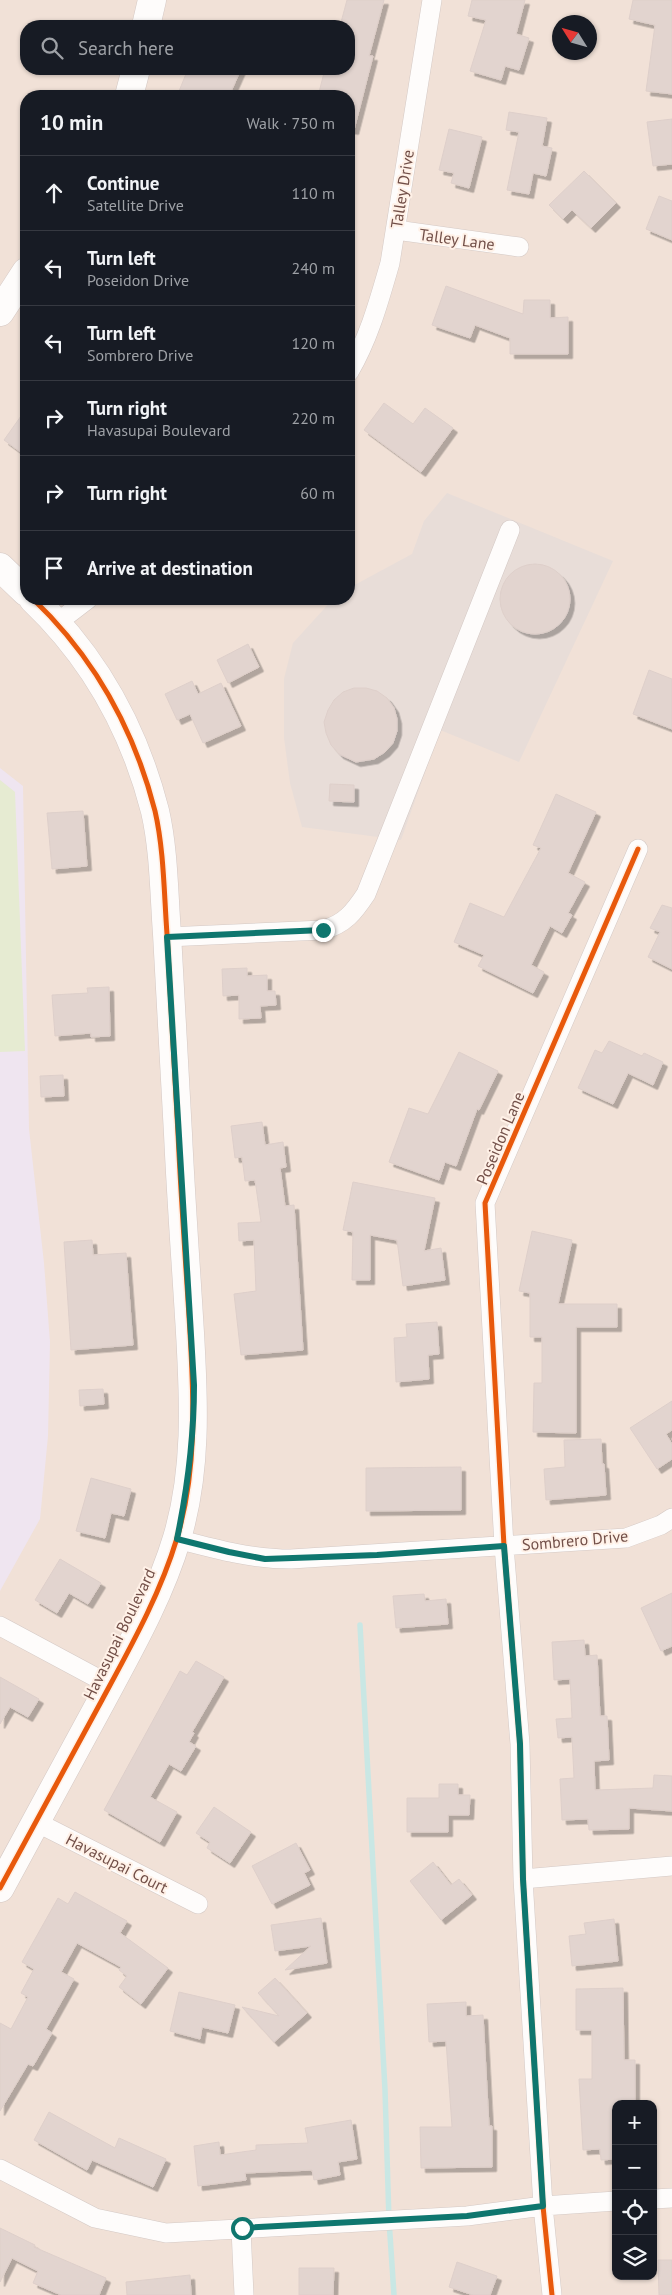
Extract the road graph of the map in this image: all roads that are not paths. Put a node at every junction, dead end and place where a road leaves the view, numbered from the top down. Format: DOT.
graph roads {
  1 [pos="152,0"];
  2 [pos="432,0"];
  3 [pos="147,20"];
  4 [pos="134,75"];
  5 [pos="131,90"];
  6 [pos="396,230"];
  7 [pos="519,247"];
  8 [pos="20,281"];
  9 [pos="0,312"];
  10 [pos="355,361"];
  11 [pos="510,530"];
  12 [pos="0,568"];
  13 [pos="20,586"];
  14 [pos="40,605"];
  15 [pos="80,605"];
  16 [pos="58,622"];
  17 [pos="638,850"];
  18 [pos="167,937"];
  19 [pos="672,1518"];
  20 [pos="177,1539"];
  21 [pos="504,1546"];
  22 [pos="0,1626"];
  23 [pos="110,1685"];
  24 [pos="36,1822"];
  25 [pos="672,1866"];
  26 [pos="523,1879"];
  27 [pos="0,1888"];
  28 [pos="198,1904"];
  29 [pos="0,2169"];
  30 [pos="672,2198"];
  31 [pos="657,2199"];
  32 [pos="612,2202"];
  33 [pos="543,2206"];
  34 [pos="242,2228"];
  35 [pos="244,2295"];
  36 [pos="552,2295"];
  1 -- 3 [label="street"];
  2 -- 6 [label="street, Talley Drive"];
  4 -- 5 [label="street"];
  6 -- 7 [label="street, Talley Lane"];
  6 -- 10 [label="street, Talley Drive"];
  8 -- 9 [label="street"];
  11 -- 18 [label="street"];
  12 -- 13 [label="street"];
  14 -- 16 [label="street, Havasupai Boulevard"];
  15 -- 16 [label="street"];
  16 -- 18 [label="street, Havasupai Boulevard"];
  17 -- 21 [label="street, Poseidon Lane"];
  18 -- 20 [label="street, Havasupai Boulevard"];
  19 -- 21 [label="street, Sombrero Drive"];
  20 -- 21 [label="street, Sombrero Drive"];
  20 -- 23 [label="street, Havasupai Boulevard"];
  21 -- 26 [label="street, Poseidon Lane"];
  22 -- 23 [label="street"];
  23 -- 24 [label="street, Havasupai Boulevard"];
  24 -- 27 [label="street, Havasupai Boulevard"];
  24 -- 28 [label="street, Havasupai Court"];
  25 -- 26 [label="street"];
  26 -- 33 [label="street, Poseidon Lane"];
  29 -- 34 [label="street"];
  30 -- 31 [label="street"];
  32 -- 33 [label="street"];
  33 -- 34 [label="street"];
  33 -- 36 [label="street, Poseidon Lane"];
  34 -- 35 [label="street"];
}
